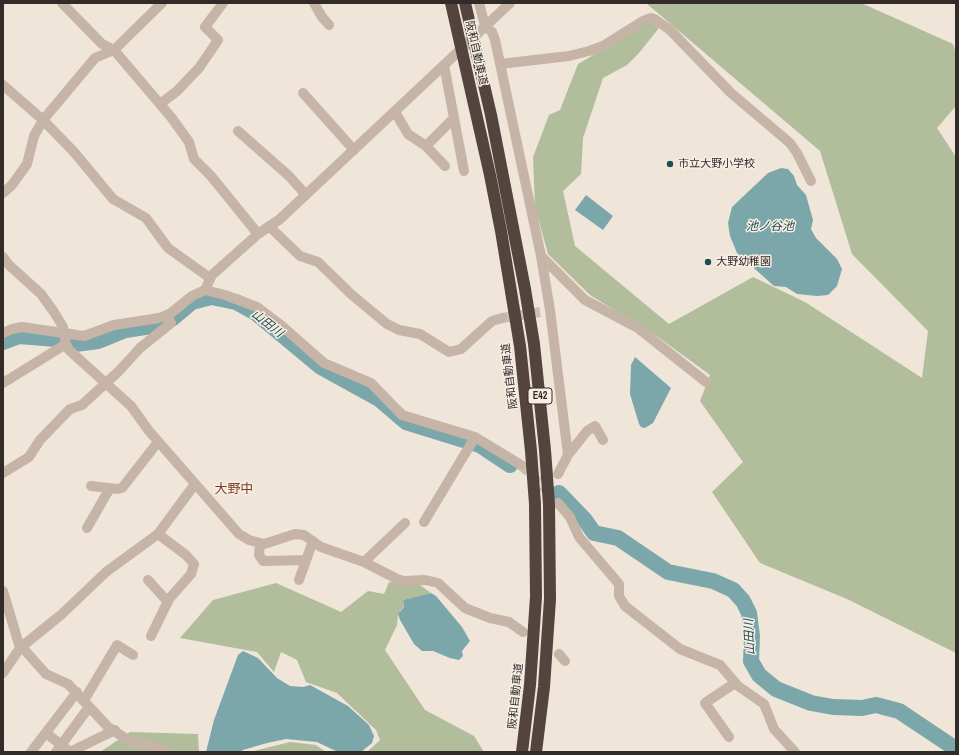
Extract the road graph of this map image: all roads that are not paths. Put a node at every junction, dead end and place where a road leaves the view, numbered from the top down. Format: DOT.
graph roads {
  1 [pos="62,3"];
  2 [pos="162,3"];
  3 [pos="223,3"];
  4 [pos="314,3"];
  5 [pos="451,3"];
  6 [pos="465,3"];
  7 [pos="479,3"];
  8 [pos="510,3"];
  9 [pos="329,25"];
  10 [pos="485,26"];
  11 [pos="114,50"];
  12 [pos="500,64"];
  13 [pos="444,65"];
  14 [pos="3,85"];
  15 [pos="303,93"];
  16 [pos="160,104"];
  17 [pos="395,112"];
  18 [pos="454,118"];
  19 [pos="43,120"];
  20 [pos="238,131"];
  21 [pos="426,146"];
  22 [pos="354,150"];
  23 [pos="445,166"];
  24 [pos="464,171"];
  25 [pos="811,180"];
  26 [pos="3,193"];
  27 [pos="306,195"];
  28 [pos="270,227"];
  29 [pos="258,234"];
  30 [pos="541,256"];
  31 [pos="3,257"];
  32 [pos="210,278"];
  33 [pos="205,290"];
  34 [pos="502,318"];
  35 [pos="168,319"];
  36 [pos="64,333"];
  37 [pos="3,334"];
  38 [pos="66,344"];
  39 [pos="706,382"];
  40 [pos="3,383"];
  41 [pos="106,384"];
  42 [pos="475,437"];
  43 [pos="603,440"];
  44 [pos="158,442"];
  45 [pos="568,455"];
  46 [pos="521,465"];
  47 [pos="3,474"];
  48 [pos="558,474"];
  49 [pos="195,484"];
  50 [pos="91,486"];
  51 [pos="110,488"];
  52 [pos="558,502"];
  53 [pos="424,522"];
  54 [pos="405,523"];
  55 [pos="87,528"];
  56 [pos="158,534"];
  57 [pos="313,541"];
  58 [pos="260,543"];
  59 [pos="306,560"];
  60 [pos="364,562"];
  61 [pos="148,580"];
  62 [pos="299,580"];
  63 [pos="3,591"];
  64 [pos="168,602"];
  65 [pos="523,632"];
  66 [pos="151,636"];
  67 [pos="21,648"];
  68 [pos="134,655"];
  69 [pos="3,673"];
  70 [pos="735,683"];
  71 [pos="83,699"];
  72 [pos="115,730"];
  73 [pos="46,733"];
  74 [pos="729,737"];
  75 [pos="58,748"];
  76 [pos="32,752"];
  77 [pos="168,752"];
  78 [pos="522,752"];
  79 [pos="536,752"];
  80 [pos="795,752"];
  1 -- 11 [label="street"];
  2 -- 11 [label="street"];
  3 -- 16 [label="street"];
  4 -- 9 [label="street"];
  5 -- 78 [label="highway, 阪和自動車道 / E42"];
  6 -- 79 [label="highway, 阪和自動車道 / E42"];
  7 -- 10 [label="street"];
  8 -- 10 [label="street"];
  10 -- 12 [label="street"];
  10 -- 13 [label="street"];
  11 -- 16 [label="street"];
  11 -- 19 [label="street"];
  12 -- 25 [label="street"];
  12 -- 30 [label="street"];
  13 -- 17 [label="street"];
  13 -- 18 [label="street"];
  14 -- 19 [label="street"];
  15 -- 22 [label="street"];
  16 -- 29 [label="street"];
  17 -- 21 [label="street"];
  17 -- 22 [label="street"];
  18 -- 21 [label="street"];
  18 -- 24 [label="street"];
  19 -- 26 [label="street"];
  19 -- 32 [label="street"];
  20 -- 27 [label="street"];
  21 -- 23 [label="street"];
  22 -- 27 [label="street"];
  27 -- 28 [label="street"];
  28 -- 29 [label="street"];
  28 -- 34 [label="street"];
  29 -- 32 [label="street"];
  30 -- 39 [label="street"];
  30 -- 45 [label="street"];
  31 -- 36 [label="street"];
  32 -- 33 [label="street"];
  33 -- 35 [label="street"];
  33 -- 42 [label="street"];
  35 -- 36 [label="street"];
  35 -- 41 [label="street"];
  36 -- 37 [label="street"];
  36 -- 38 [label="street"];
  38 -- 40 [label="street"];
  38 -- 41 [label="street"];
  41 -- 44 [label="street"];
  41 -- 47 [label="street"];
  42 -- 46 [label="street"];
  42 -- 53 [label="street"];
  43 -- 45 [label="street"];
  44 -- 49 [label="street"];
  44 -- 51 [label="street"];
  45 -- 48 [label="street"];
  49 -- 56 [label="street"];
  49 -- 58 [label="street"];
  50 -- 51 [label="street"];
  51 -- 55 [label="street"];
  52 -- 70 [label="street"];
  54 -- 60 [label="street"];
  56 -- 64 [label="street"];
  56 -- 67 [label="street"];
  57 -- 58 [label="street"];
  57 -- 59 [label="street"];
  57 -- 60 [label="street"];
  58 -- 59 [label="street"];
  59 -- 62 [label="street"];
  60 -- 65 [label="street"];
  61 -- 64 [label="street"];
  63 -- 67 [label="street"];
  64 -- 66 [label="street"];
  67 -- 69 [label="street"];
  67 -- 71 [label="street"];
  68 -- 71 [label="street"];
  70 -- 74 [label="street"];
  70 -- 80 [label="street"];
  71 -- 72 [label="street"];
  71 -- 73 [label="street"];
  71 -- 75 [label="street"];
  72 -- 75 [label="street"];
  72 -- 77 [label="street"];
  73 -- 75 [label="street"];
  73 -- 76 [label="street"];
}
